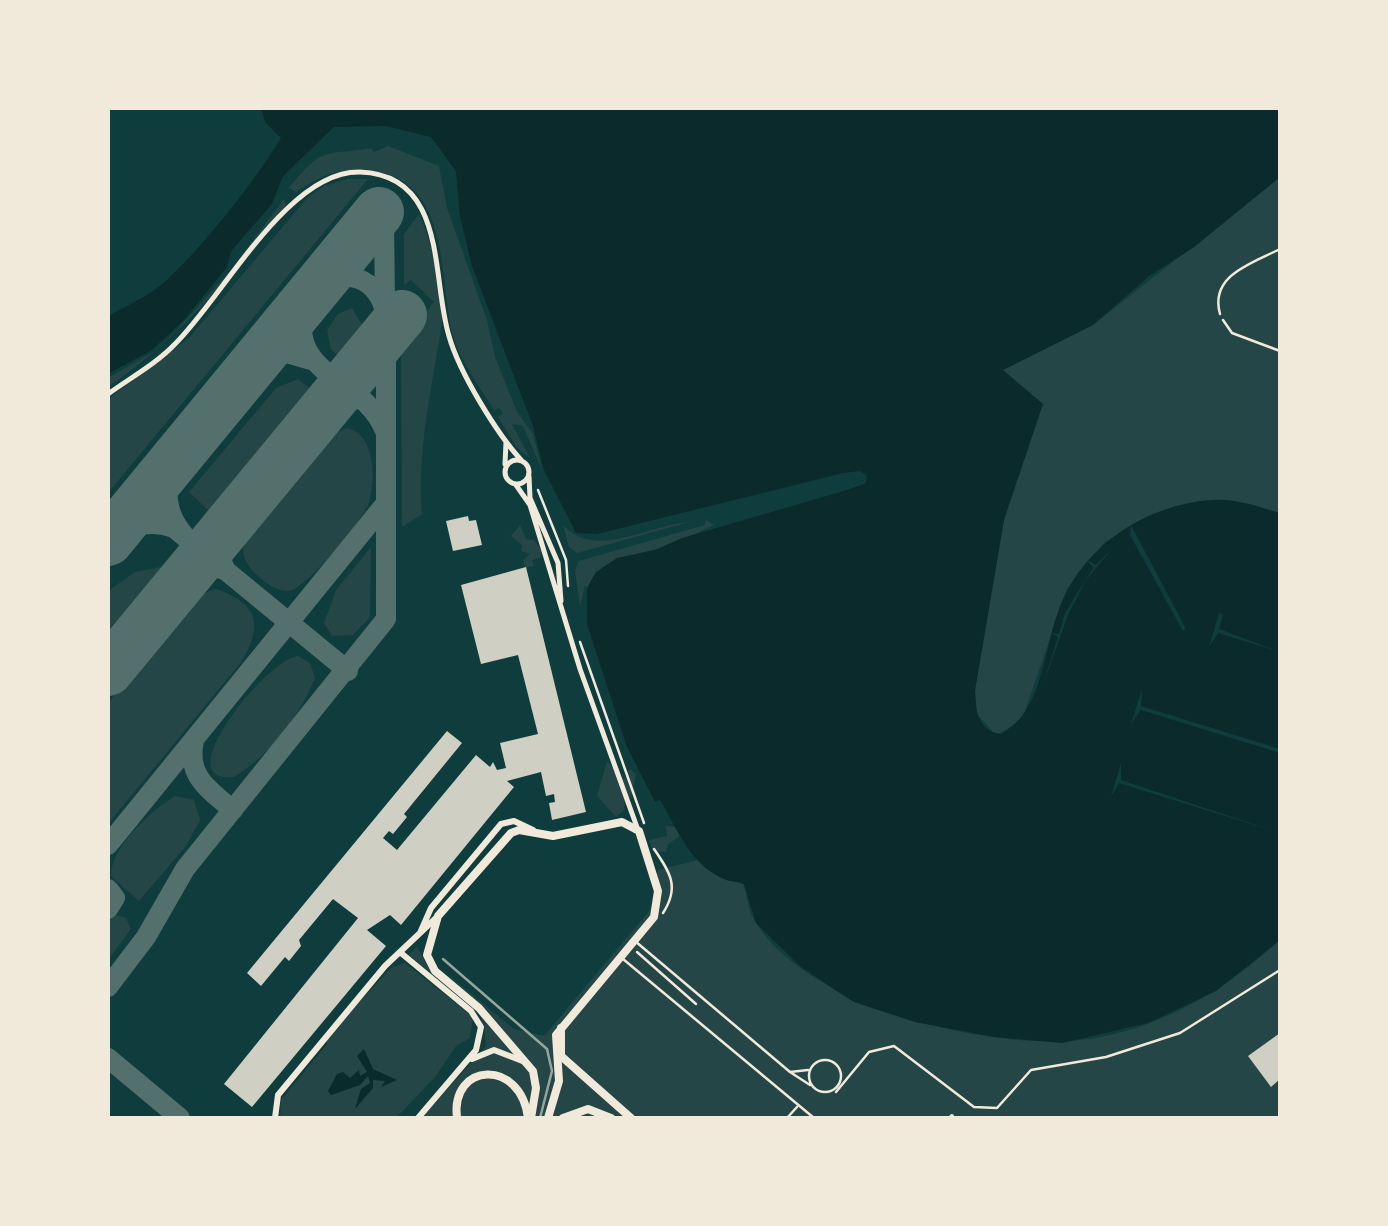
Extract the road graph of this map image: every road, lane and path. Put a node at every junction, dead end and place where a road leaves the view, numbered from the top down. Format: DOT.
graph roads {
  1 [pos="1280,249"];
  2 [pos="1222,320"];
  3 [pos="1280,351"];
  4 [pos="108,394"];
  5 [pos="506,442"];
  6 [pos="522,461"];
  7 [pos="505,467"];
  8 [pos="529,476"];
  9 [pos="516,485"];
  10 [pos="562,609"];
  11 [pos="631,809"];
  12 [pos="622,822"];
  13 [pos="639,831"];
  14 [pos="543,836"];
  15 [pos="438,916"];
  16 [pos="420,938"];
  17 [pos="635,940"];
  18 [pos="401,953"];
  19 [pos="621,957"];
  20 [pos="391,960"];
  21 [pos="413,962"];
  22 [pos="1280,970"];
  23 [pos="700,998"];
  24 [pos="690,1011"];
  25 [pos="561,1028"];
  26 [pos="467,1062"];
  27 [pos="526,1063"];
  28 [pos="812,1065"];
  29 [pos="790,1072"];
  30 [pos="814,1087"];
  31 [pos="836,1092"];
  32 [pos="800,1107"];
  33 [pos="276,1118"];
  34 [pos="418,1118"];
  35 [pos="457,1118"];
  36 [pos="529,1118"];
  37 [pos="548,1118"];
  38 [pos="563,1118"];
  39 [pos="610,1118"];
  40 [pos="630,1118"];
  41 [pos="787,1118"];
  42 [pos="814,1118"];
  1 -- 2 [label="path"];
  2 -- 3 [label="lane"];
  4 -- 5 [label="street"];
  5 -- 6 [label="street"];
  5 -- 7 [label="street"];
  6 -- 7 [label="street"];
  6 -- 8 [label="street"];
  7 -- 9 [label="street"];
  8 -- 9 [label="street"];
  8 -- 10 [label="street"];
  9 -- 10 [label="street"];
  10 -- 11 [label="street"];
  11 -- 12 [label="street"];
  11 -- 13 [label="street"];
  12 -- 13 [label="main road"];
  12 -- 14 [label="main road"];
  13 -- 17 [label="main road"];
  14 -- 15 [label="main road"];
  14 -- 16 [label="street"];
  15 -- 16 [label="street"];
  15 -- 27 [label="main road"];
  16 -- 18 [label="street"];
  17 -- 19 [label="main road"];
  17 -- 23 [label="lane"];
  18 -- 20 [label="street"];
  18 -- 21 [label="street"];
  19 -- 24 [label="lane"];
  19 -- 25 [label="main road"];
  20 -- 21 [label="street"];
  20 -- 33 [label="street"];
  21 -- 26 [label="street"];
  22 -- 31 [label="path"];
  23 -- 24 [label="lane"];
  23 -- 29 [label="lane"];
  24 -- 32 [label="lane"];
  25 -- 37 [label="main road"];
  25 -- 40 [label="main road"];
  26 -- 27 [label="street"];
  26 -- 34 [label="street"];
  27 -- 36 [label="main road"];
  28 -- 29 [label="lane"];
  28 -- 30 [label="lane"];
  28 -- 30 [label="lane"];
  29 -- 30 [label="lane"];
  32 -- 41 [label="lane"];
  32 -- 42 [label="lane"];
  35 -- 36 [label="main road"];
  38 -- 39 [label="main road"];
}
